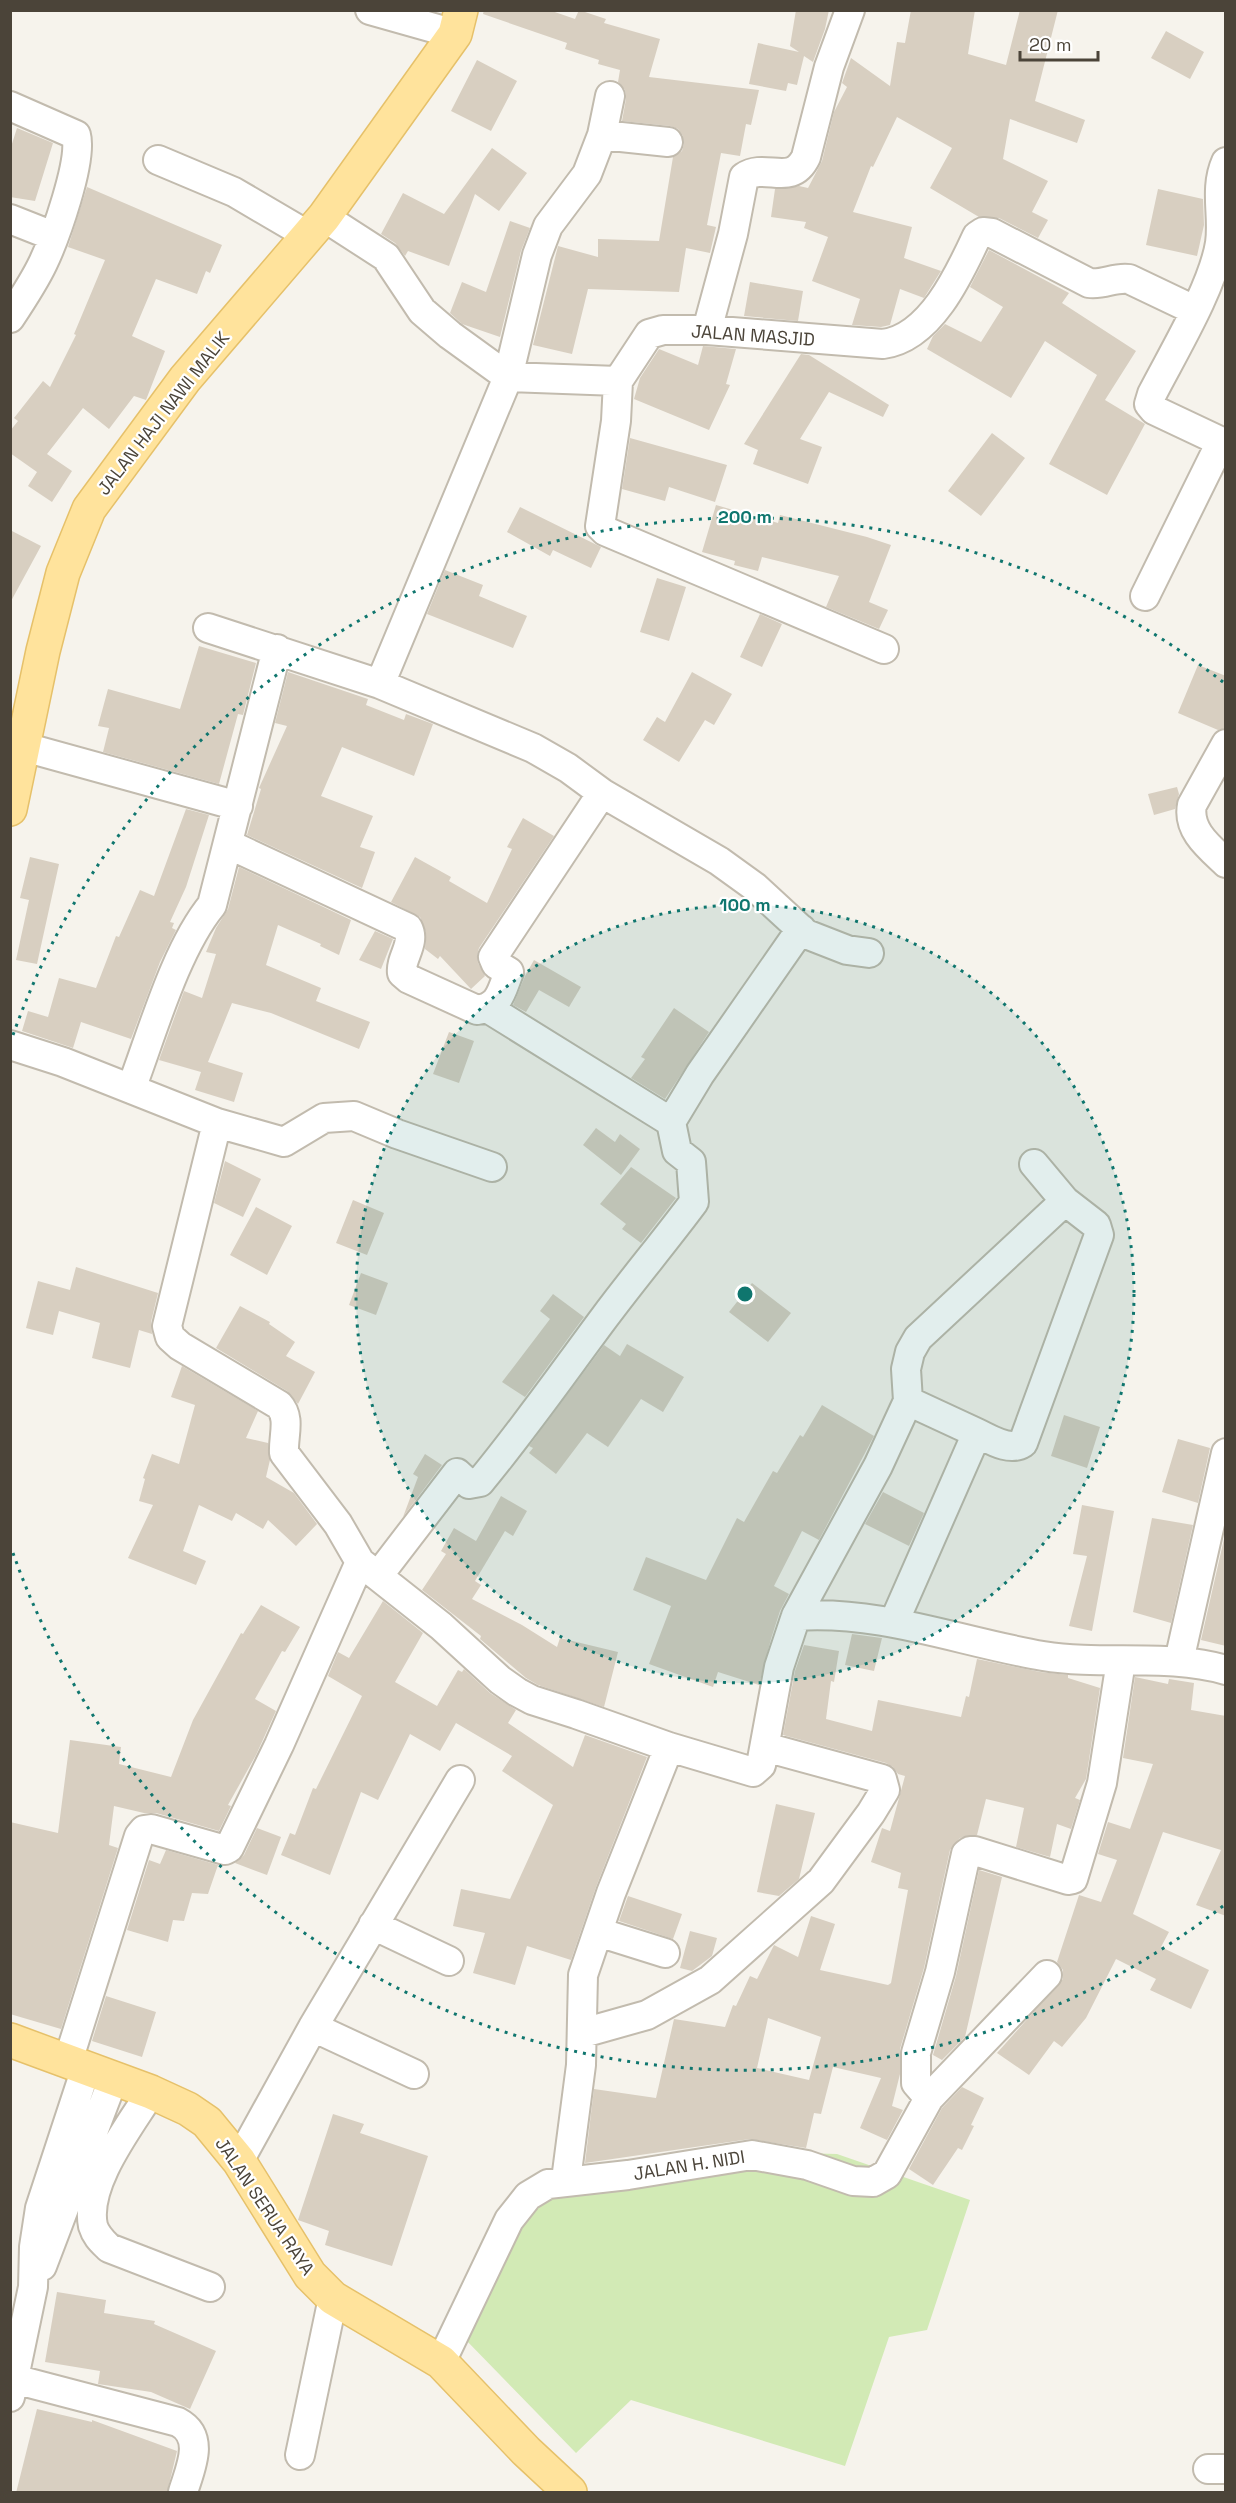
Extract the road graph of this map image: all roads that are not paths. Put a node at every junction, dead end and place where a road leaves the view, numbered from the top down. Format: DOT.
graph roads {
  1 [pos="370,10"];
  2 [pos="850,10"];
  3 [pos="458,22"];
  4 [pos="610,96"];
  5 [pos="10,106"];
  6 [pos="602,135"];
  7 [pos="668,142"];
  8 [pos="158,160"];
  9 [pos="1226,162"];
  10 [pos="10,219"];
  11 [pos="317,227"];
  12 [pos="53,236"];
  13 [pos="1194,310"];
  14 [pos="10,318"];
  15 [pos="707,330"];
  16 [pos="508,377"];
  17 [pos="618,381"];
  18 [pos="1223,443"];
  19 [pos="1145,596"];
  20 [pos="208,628"];
  21 [pos="277,649"];
  22 [pos="884,649"];
  23 [pos="380,684"];
  24 [pos="1226,744"];
  25 [pos="24,747"];
  26 [pos="602,793"];
  27 [pos="11,801"];
  28 [pos="238,806"];
  29 [pos="228,844"];
  30 [pos="1226,863"];
  31 [pos="801,929"];
  32 [pos="869,953"];
  33 [pos="489,1009"];
  34 [pos="10,1045"];
  35 [pos="131,1089"];
  36 [pos="671,1122"];
  37 [pos="217,1123"];
  38 [pos="1034,1164"];
  39 [pos="492,1167"];
  40 [pos="1065,1201"];
  41 [pos="908,1401"];
  42 [pos="977,1433"];
  43 [pos="1226,1453"];
  44 [pos="369,1569"];
  45 [pos="796,1616"];
  46 [pos="894,1622"];
  47 [pos="1121,1661"];
  48 [pos="1179,1661"];
  49 [pos="1226,1670"];
  50 [pos="765,1747"];
  51 [pos="669,1748"];
  52 [pos="460,1779"];
  53 [pos="373,1924"];
  54 [pos="598,1932"];
  55 [pos="664,1953"];
  56 [pos="449,1961"];
  57 [pos="1047,1976"];
  58 [pos="313,2027"];
  59 [pos="583,2033"];
  60 [pos="10,2040"];
  61 [pos="89,2069"];
  62 [pos="414,2074"];
  63 [pos="150,2092"];
  64 [pos="929,2098"];
  65 [pos="239,2161"];
  66 [pos="566,2180"];
  67 [pos="210,2287"];
  68 [pos="333,2298"];
  69 [pos="441,2362"];
  70 [pos="12,2388"];
  71 [pos="300,2455"];
  72 [pos="561,2490"];
  73 [pos="183,2493"];
  1 -- 3 [label="street"];
  2 -- 15 [label="street"];
  3 -- 11 [label="main road, JALAN HAJI NAWI MALIK"];
  4 -- 6 [label="street"];
  5 -- 12 [label="street"];
  6 -- 7 [label="street"];
  6 -- 16 [label="street"];
  8 -- 11 [label="street"];
  9 -- 13 [label="street"];
  10 -- 12 [label="street"];
  11 -- 16 [label="street"];
  11 -- 25 [label="main road, JALAN HAJI NAWI MALIK"];
  12 -- 14 [label="street"];
  13 -- 15 [label="street, JALAN MASJID"];
  13 -- 18 [label="street"];
  15 -- 17 [label="street, JALAN MASJID"];
  16 -- 17 [label="street"];
  16 -- 23 [label="street"];
  17 -- 22 [label="street"];
  18 -- 19 [label="street"];
  20 -- 21 [label="street"];
  21 -- 23 [label="street"];
  21 -- 28 [label="street"];
  23 -- 26 [label="street"];
  24 -- 30 [label="street"];
  25 -- 27 [label="main road, JALAN HAJI NAWI MALIK"];
  25 -- 28 [label="street"];
  26 -- 31 [label="street"];
  26 -- 33 [label="street"];
  28 -- 29 [label="street"];
  29 -- 33 [label="street"];
  29 -- 35 [label="street"];
  31 -- 32 [label="street"];
  31 -- 36 [label="street"];
  33 -- 36 [label="street"];
  34 -- 35 [label="street"];
  35 -- 37 [label="street"];
  36 -- 44 [label="street"];
  37 -- 39 [label="street"];
  37 -- 44 [label="street"];
  38 -- 40 [label="street"];
  40 -- 41 [label="street"];
  40 -- 42 [label="street"];
  41 -- 42 [label="street"];
  41 -- 45 [label="street"];
  42 -- 46 [label="street"];
  43 -- 48 [label="street"];
  44 -- 51 [label="street"];
  44 -- 61 [label="street"];
  45 -- 46 [label="street"];
  45 -- 50 [label="street"];
  46 -- 47 [label="street"];
  47 -- 48 [label="street"];
  47 -- 64 [label="street"];
  48 -- 49 [label="street"];
  50 -- 51 [label="street"];
  50 -- 59 [label="street"];
  51 -- 54 [label="street"];
  52 -- 53 [label="street"];
  53 -- 56 [label="street"];
  53 -- 58 [label="street"];
  54 -- 55 [label="street"];
  54 -- 59 [label="street"];
  57 -- 64 [label="street, JALAN H. NIDI"];
  58 -- 62 [label="street"];
  58 -- 65 [label="street"];
  59 -- 66 [label="street"];
  60 -- 61 [label="main road, JALAN SERUA RAYA"];
  61 -- 63 [label="main road, JALAN SERUA RAYA"];
  61 -- 70 [label="street"];
  63 -- 65 [label="main road, JALAN SERUA RAYA"];
  63 -- 67 [label="street"];
  64 -- 66 [label="street, JALAN H. NIDI"];
  65 -- 68 [label="main road, JALAN SERUA RAYA"];
  66 -- 69 [label="street, JALAN H. NIDI"];
  68 -- 69 [label="main road, JALAN SERUA RAYA"];
  68 -- 71 [label="street"];
  69 -- 72 [label="main road, JALAN SERUA RAYA"];
  70 -- 73 [label="street"];
}
